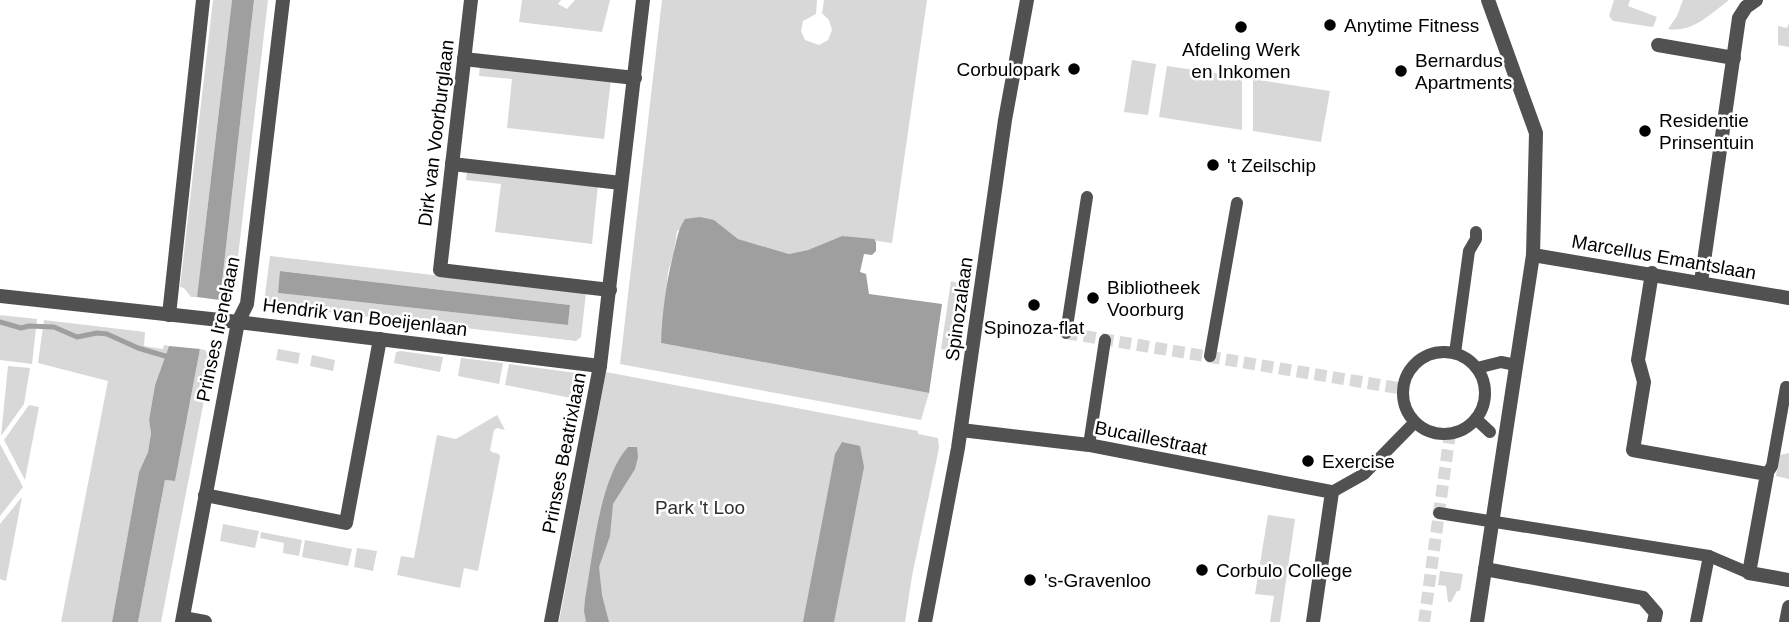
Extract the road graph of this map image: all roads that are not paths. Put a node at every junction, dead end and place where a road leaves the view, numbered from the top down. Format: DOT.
graph roads {
  1 [pos="203,0"];
  2 [pos="283,0"];
  3 [pos="471,0"];
  4 [pos="643,0"];
  5 [pos="1027,0"];
  6 [pos="1488,0"];
  7 [pos="1756,0"];
  8 [pos="1658,45"];
  9 [pos="1734,58"];
  10 [pos="464,59"];
  11 [pos="635,78"];
  12 [pos="452,164"];
  13 [pos="621,183"];
  14 [pos="1087,197"];
  15 [pos="1237,203"];
  16 [pos="1476,232"];
  17 [pos="1533,255"];
  18 [pos="1652,274"];
  19 [pos="1701,282"];
  20 [pos="610,289"];
  21 [pos="0,296"];
  22 [pos="1789,298"];
  23 [pos="169,315"];
  24 [pos="238,322"];
  25 [pos="1066,333"];
  26 [pos="380,339"];
  27 [pos="1105,340"];
  28 [pos="1455,353"];
  29 [pos="1210,356"];
  30 [pos="1516,365"];
  31 [pos="600,366"];
  32 [pos="1477,368"];
  33 [pos="1786,387"];
  34 [pos="1476,419"];
  35 [pos="1415,422"];
  36 [pos="961,430"];
  37 [pos="1490,432"];
  38 [pos="1089,445"];
  39 [pos="1767,474"];
  40 [pos="1332,492"];
  41 [pos="205,495"];
  42 [pos="1439,513"];
  43 [pos="1484,520"];
  44 [pos="1709,556"];
  45 [pos="1485,569"];
  46 [pos="1749,573"];
  47 [pos="1789,580"];
  48 [pos="1789,607"];
  49 [pos="182,620"];
  50 [pos="205,622"];
  51 [pos="551,622"];
  52 [pos="925,622"];
  53 [pos="1312,622"];
  54 [pos="1477,622"];
  55 [pos="1654,622"];
  56 [pos="1696,622"];
  57 [pos="1786,622"];
  1 -- 23 [label="street"];
  2 -- 24 [label="street, Prinses Irenelaan"];
  3 -- 10 [label="street, Dirk van Voorburglaan"];
  4 -- 11 [label="street, Prinses Beatrixlaan"];
  5 -- 36 [label="street, Spinozalaan"];
  6 -- 17 [label="street"];
  7 -- 9 [label="street"];
  8 -- 9 [label="street"];
  9 -- 19 [label="street"];
  10 -- 11 [label="street"];
  10 -- 12 [label="street, Dirk van Voorburglaan"];
  11 -- 13 [label="street, Prinses Beatrixlaan"];
  12 -- 13 [label="street"];
  12 -- 20 [label="street, Dirk van Voorburglaan"];
  13 -- 20 [label="street, Prinses Beatrixlaan"];
  14 -- 25 [label="street"];
  15 -- 29 [label="street"];
  16 -- 28 [label="street"];
  17 -- 18 [label="street, Marcellus Emantslaan"];
  17 -- 30 [label="street"];
  18 -- 19 [label="street, Marcellus Emantslaan"];
  18 -- 39 [label="street"];
  19 -- 22 [label="street, Marcellus Emantslaan"];
  20 -- 31 [label="street, Prinses Beatrixlaan"];
  21 -- 23 [label="street, Hendrik van Boeijenlaan"];
  23 -- 24 [label="street, Hendrik van Boeijenlaan"];
  24 -- 26 [label="street, Hendrik van Boeijenlaan"];
  24 -- 41 [label="street, Prinses Irenelaan"];
  26 -- 31 [label="street, Hendrik van Boeijenlaan"];
  26 -- 41 [label="street"];
  27 -- 38 [label="street"];
  28 -- 32 [label="street"];
  28 -- 35 [label="street"];
  30 -- 32 [label="street"];
  30 -- 43 [label="street"];
  31 -- 51 [label="street, Prinses Beatrixlaan"];
  32 -- 34 [label="street"];
  33 -- 39 [label="street"];
  34 -- 35 [label="street"];
  34 -- 37 [label="street"];
  35 -- 40 [label="street"];
  36 -- 38 [label="street, Bucaillestraat"];
  36 -- 52 [label="street, Spinozalaan"];
  38 -- 40 [label="street, Bucaillestraat"];
  39 -- 46 [label="street"];
  40 -- 53 [label="street"];
  41 -- 49 [label="street, Prinses Irenelaan"];
  42 -- 43 [label="street"];
  43 -- 44 [label="street"];
  43 -- 45 [label="street"];
  44 -- 46 [label="street"];
  44 -- 56 [label="street"];
  45 -- 54 [label="street"];
  45 -- 55 [label="street"];
  46 -- 47 [label="street"];
  48 -- 57 [label="street"];
  49 -- 50 [label="street"];
}
